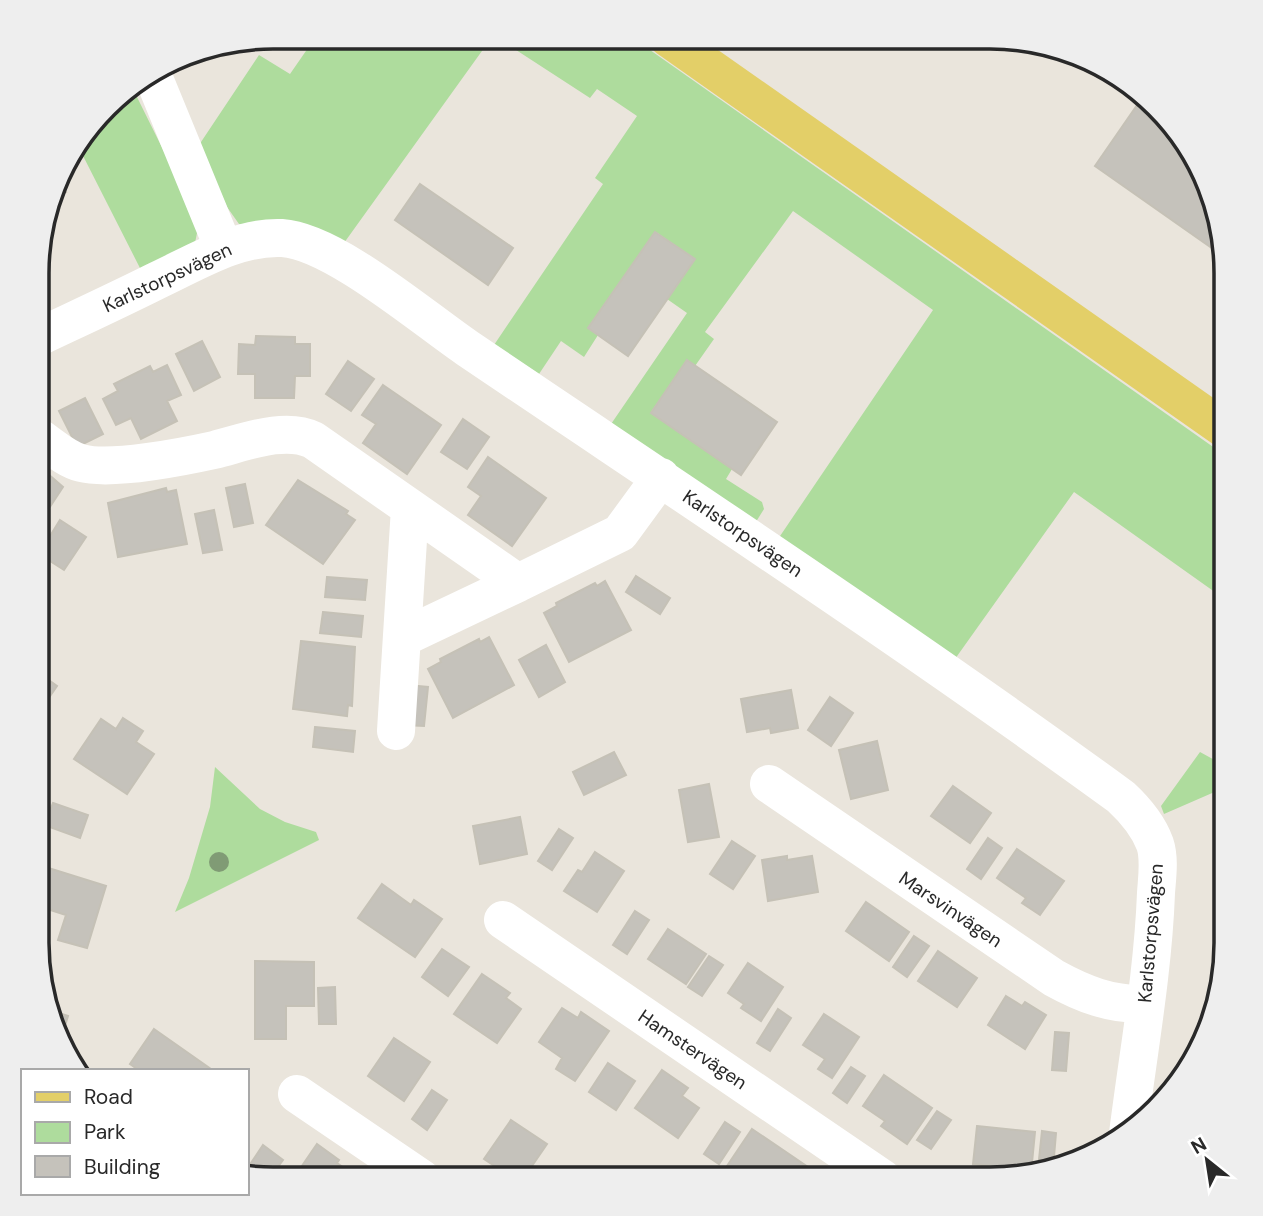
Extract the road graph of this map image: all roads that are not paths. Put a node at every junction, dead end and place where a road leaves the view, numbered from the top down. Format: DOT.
graph roads {
  1 [pos="684,49"];
  2 [pos="156,82"];
  3 [pos="224,249"];
  4 [pos="49,332"];
  5 [pos="1214,422"];
  6 [pos="49,444"];
  7 [pos="661,477"];
  8 [pos="410,508"];
  9 [pos="518,583"];
  10 [pos="402,638"];
  11 [pos="396,731"];
  12 [pos="769,785"];
  13 [pos="503,920"];
  14 [pos="1144,1004"];
  15 [pos="297,1094"];
  16 [pos="1130,1118"];
  17 [pos="404,1167"];
  18 [pos="865,1167"];
  1 -- 5 [label="main road"];
  2 -- 3 [label="street"];
  3 -- 4 [label="street, Karlstorpsvägen"];
  3 -- 7 [label="street, Karlstorpsvägen"];
  6 -- 8 [label="street"];
  7 -- 9 [label="street"];
  7 -- 14 [label="street, Karlstorpsvägen"];
  8 -- 9 [label="street"];
  8 -- 10 [label="street"];
  9 -- 10 [label="street"];
  10 -- 11 [label="street"];
  12 -- 14 [label="street, Marsvinvägen"];
  13 -- 18 [label="street, Hamstervägen"];
  14 -- 16 [label="street, Karlstorpsvägen"];
  15 -- 17 [label="street"];
}
